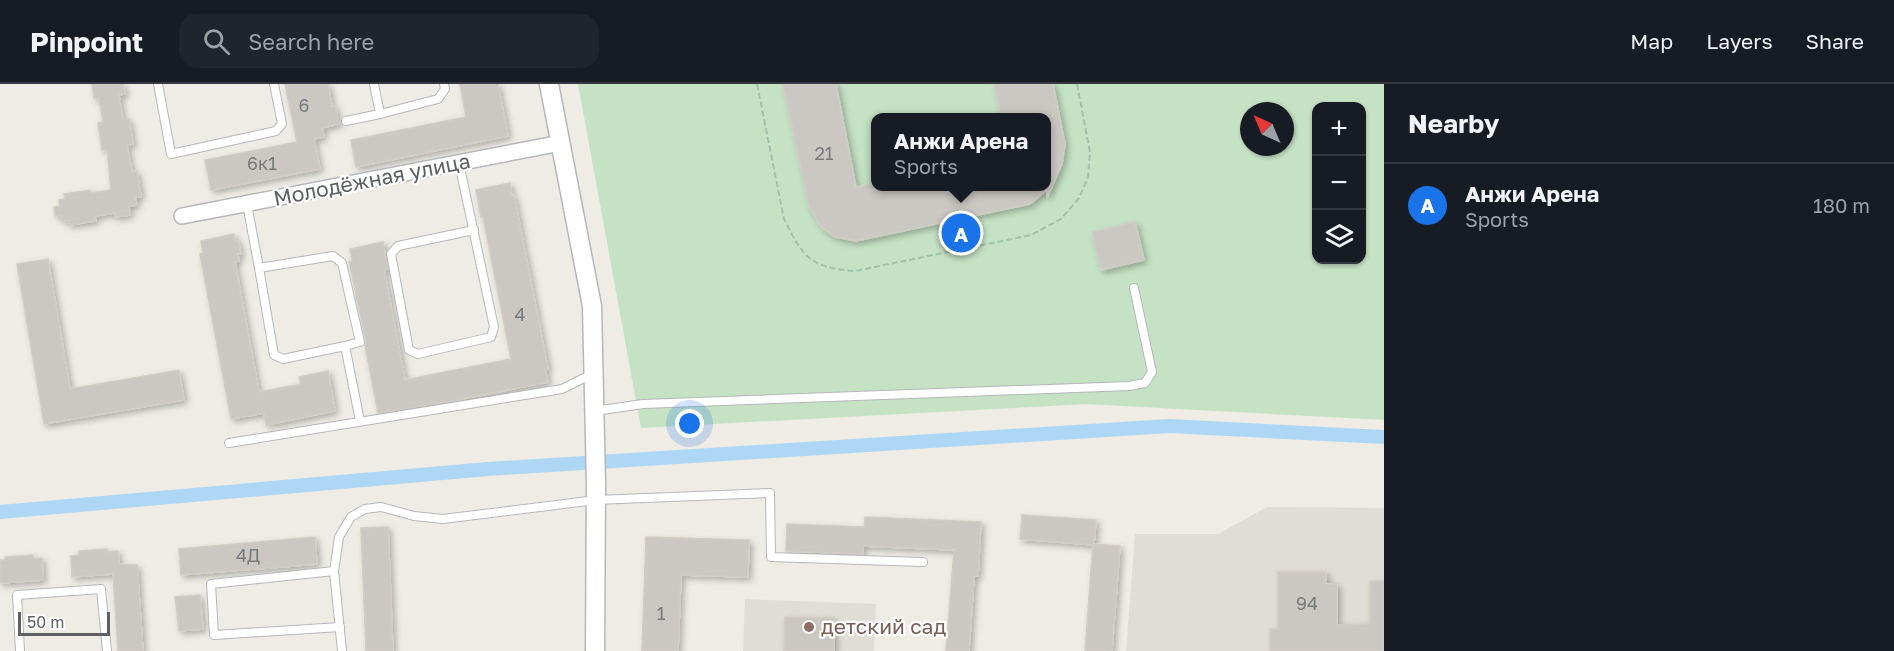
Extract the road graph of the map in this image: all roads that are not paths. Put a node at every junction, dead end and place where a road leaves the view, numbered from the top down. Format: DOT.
graph roads {
  1 [pos="158,84"];
  2 [pos="274,84"];
  3 [pos="374,84"];
  4 [pos="444,84"];
  5 [pos="549,84"];
  6 [pos="380,114"];
  7 [pos="346,121"];
  8 [pos="561,143"];
  9 [pos="459,163"];
  10 [pos="247,204"];
  11 [pos="182,216"];
  12 [pos="474,230"];
  13 [pos="259,268"];
  14 [pos="1134,288"];
  15 [pos="345,346"];
  16 [pos="594,374"];
  17 [pos="595,411"];
  18 [pos="360,422"];
  19 [pos="228,443"];
  20 [pos="596,492"];
  21 [pos="923,562"];
  22 [pos="334,571"];
  23 [pos="340,627"];
  24 [pos="21,651"];
  25 [pos="107,651"];
  26 [pos="342,651"];
  27 [pos="595,651"];
  1 -- 2 [label="lane"];
  3 -- 6 [label="lane"];
  4 -- 6 [label="lane"];
  5 -- 8 [label="street"];
  6 -- 7 [label="lane"];
  8 -- 9 [label="street, Молодёжная улица"];
  8 -- 16 [label="street"];
  9 -- 10 [label="street, Молодёжная улица"];
  9 -- 12 [label="lane"];
  10 -- 11 [label="street, Молодёжная улица"];
  10 -- 13 [label="lane"];
  12 -- 12 [label="lane"];
  13 -- 15 [label="lane"];
  13 -- 15 [label="lane"];
  14 -- 17 [label="lane"];
  15 -- 18 [label="lane"];
  16 -- 17 [label="street"];
  16 -- 18 [label="lane"];
  17 -- 20 [label="street"];
  18 -- 19 [label="lane"];
  20 -- 21 [label="lane"];
  20 -- 22 [label="lane"];
  20 -- 27 [label="street"];
  22 -- 23 [label="lane"];
  22 -- 23 [label="lane"];
  23 -- 26 [label="lane"];
  24 -- 25 [label="lane"];
}
